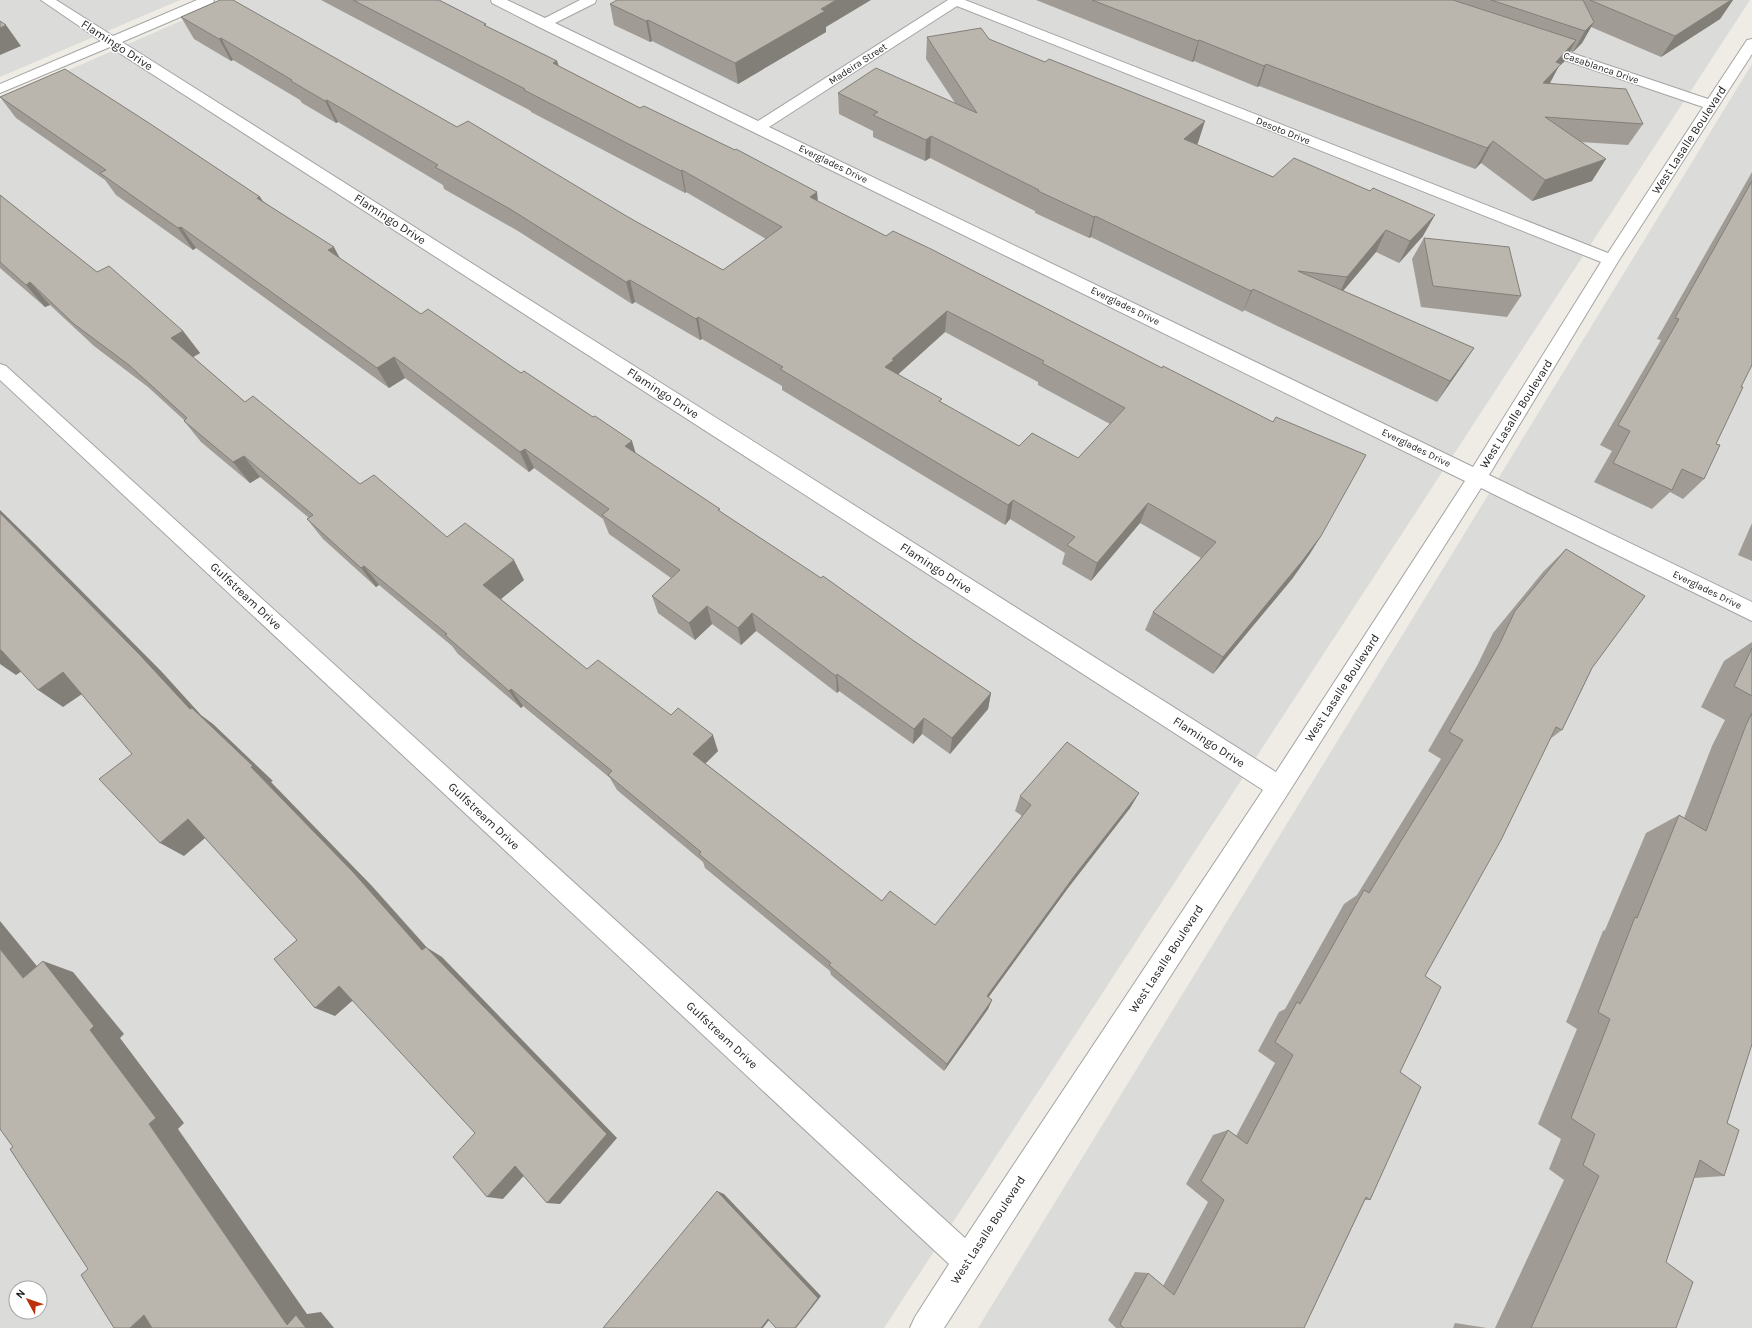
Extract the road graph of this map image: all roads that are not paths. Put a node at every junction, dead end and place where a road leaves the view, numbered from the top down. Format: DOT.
graph roads {
  1 [pos="47,0"];
  2 [pos="208,0"];
  3 [pos="497,0"];
  4 [pos="590,0"];
  5 [pos="956,1"];
  6 [pos="544,24"];
  7 [pos="112,41"];
  8 [pos="1529,43"];
  9 [pos="1752,43"];
  10 [pos="0,89"];
  11 [pos="1711,105"];
  12 [pos="759,127"];
  13 [pos="1611,260"];
  14 [pos="0,370"];
  15 [pos="1477,478"];
  16 [pos="1752,612"];
  17 [pos="1279,787"];
  18 [pos="968,1262"];
  19 [pos="926,1328"];
  1 -- 7 [label="street, Flamingo Drive"];
  2 -- 7 [label="street"];
  3 -- 6 [label="street, Everglades Drive"];
  4 -- 6 [label="street"];
  5 -- 12 [label="street, Madeira Street"];
  5 -- 13 [label="street, Desoto Drive"];
  6 -- 12 [label="street, Everglades Drive"];
  7 -- 10 [label="street"];
  7 -- 17 [label="street, Flamingo Drive"];
  8 -- 11 [label="street, Casablanca Drive"];
  9 -- 11 [label="street, West Lasalle Boulevard"];
  11 -- 13 [label="street, West Lasalle Boulevard"];
  12 -- 15 [label="street, Everglades Drive"];
  13 -- 15 [label="street, West Lasalle Boulevard"];
  14 -- 18 [label="street, Gulfstream Drive"];
  15 -- 16 [label="street, Everglades Drive"];
  15 -- 17 [label="street, West Lasalle Boulevard"];
  17 -- 18 [label="street, West Lasalle Boulevard"];
  18 -- 19 [label="street, West Lasalle Boulevard"];
}
